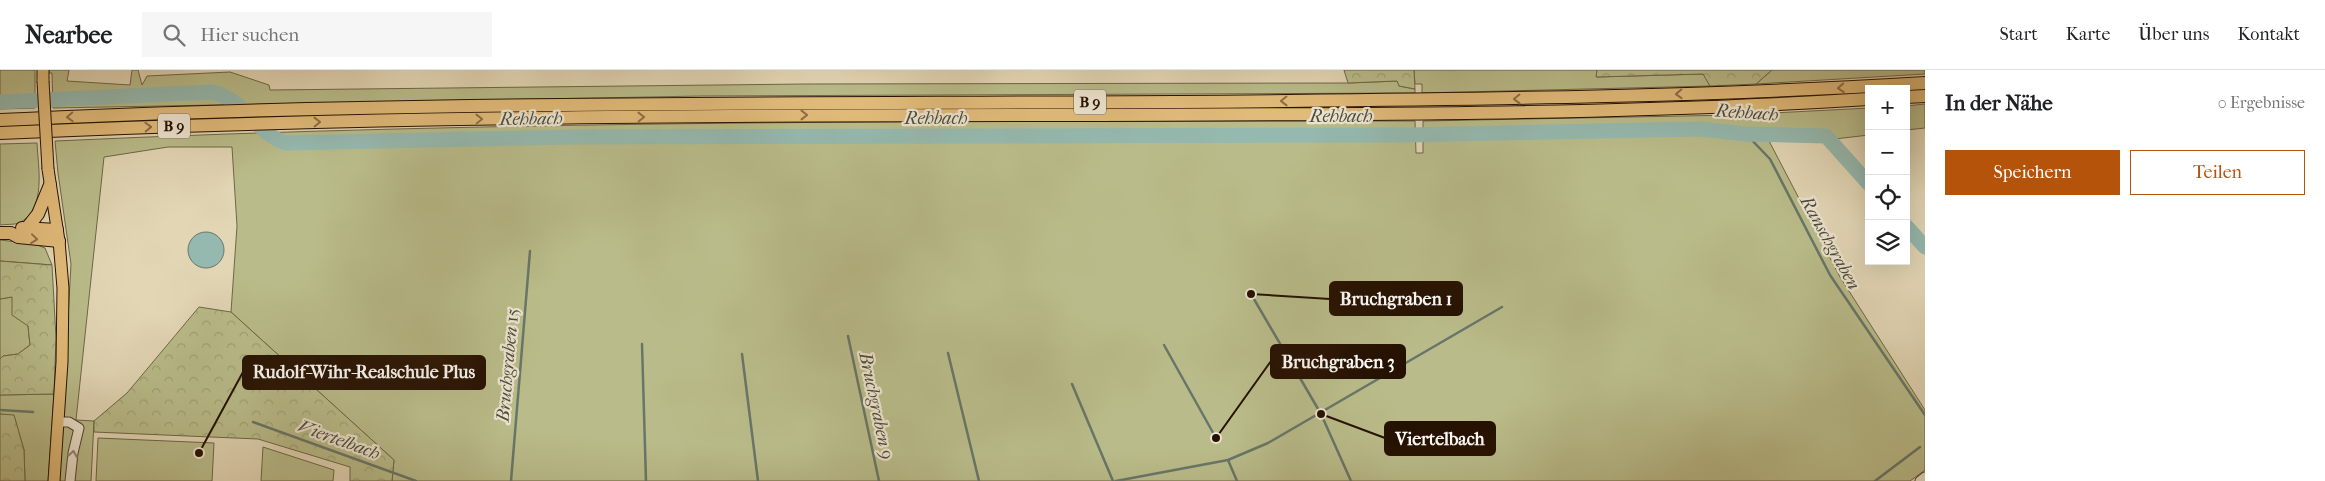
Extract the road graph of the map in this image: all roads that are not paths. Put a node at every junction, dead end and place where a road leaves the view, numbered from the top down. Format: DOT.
graph roads {
  1 [pos="43,75"];
  2 [pos="1925,83"];
  3 [pos="1925,96"];
  4 [pos="1910,97"];
  5 [pos="1865,99"];
  6 [pos="0,120"];
  7 [pos="0,133"];
  8 [pos="50,185"];
  9 [pos="27,228"];
  10 [pos="6,233"];
  11 [pos="58,235"];
  12 [pos="59,422"];
  13 [pos="1925,477"];
  14 [pos="54,481"];
  15 [pos="70,481"];
  16 [pos="1920,481"];
  1 -- 8 [label="main road, bridge"];
  2 -- 6 [label="highway, B 9, one-way"];
  3 -- 4 [label="highway"];
  7 -- 5 [label="highway, B 9, one-way"];
  8 -- 9 [label="highway"];
  8 -- 11 [label="main road"];
  9 -- 10 [label="highway"];
  9 -- 11 [label="highway"];
  10 -- 11 [label="highway, one-way"];
  11 -- 12 [label="main road"];
  12 -- 14 [label="main road"];
  15 -- 12 [label="street, one-way"];
  13 -- 16 [label="street"];
}
